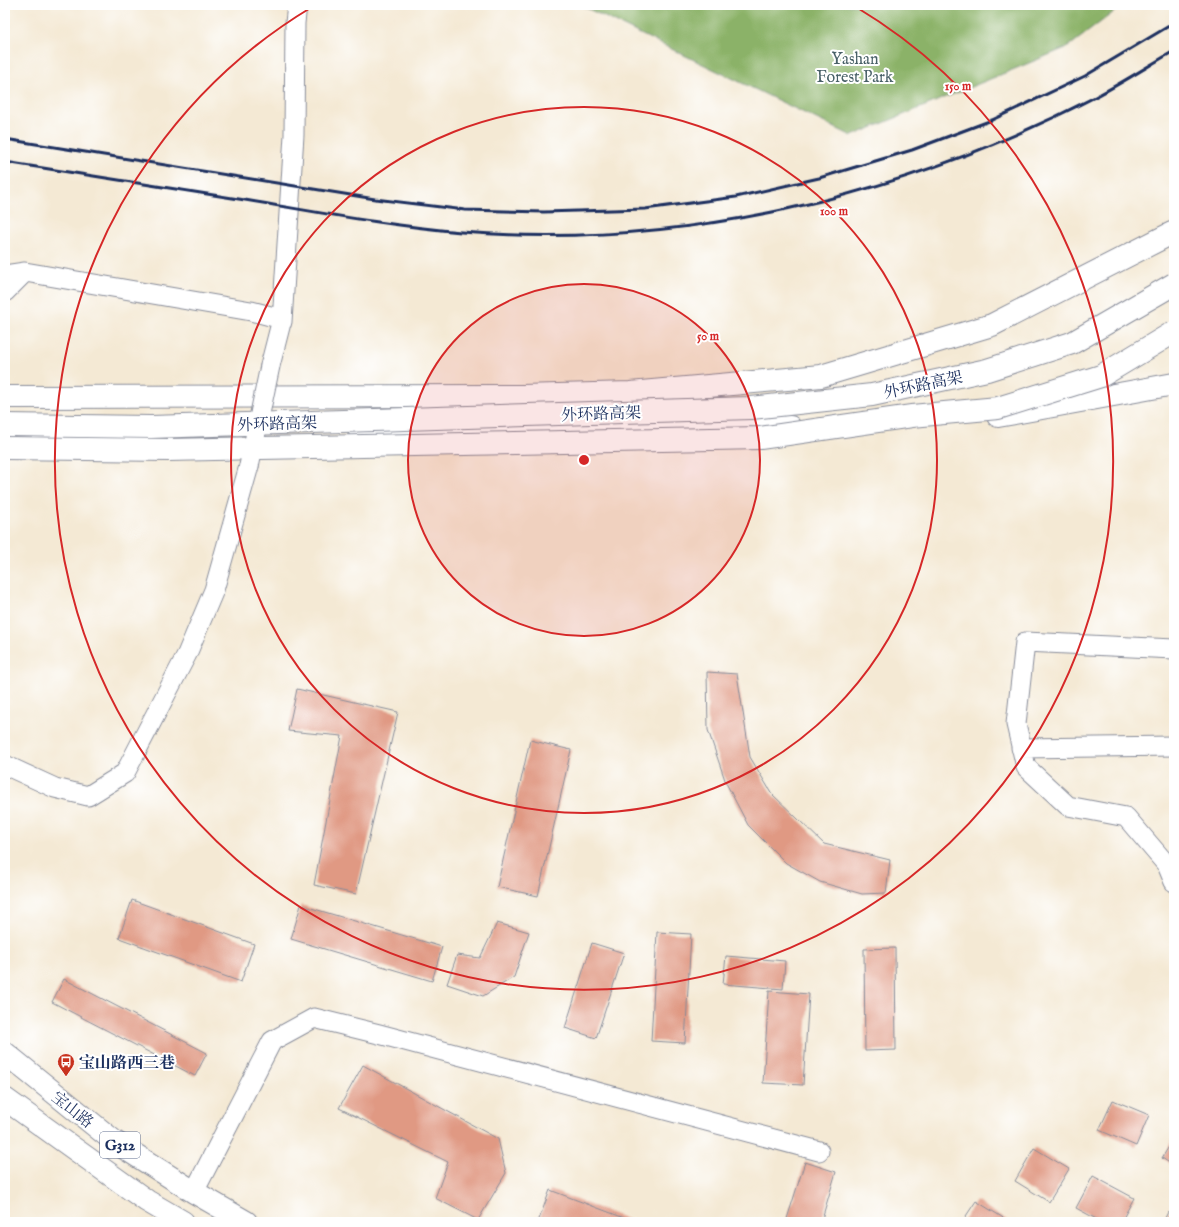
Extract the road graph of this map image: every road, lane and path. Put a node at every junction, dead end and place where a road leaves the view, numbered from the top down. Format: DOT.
graph roads {
  1 [pos="286,5"];
  2 [pos="297,5"];
  3 [pos="1172,233"];
  4 [pos="25,272"];
  5 [pos="5,275"];
  6 [pos="1174,284"];
  7 [pos="5,292"];
  8 [pos="282,322"];
  9 [pos="1174,332"];
  10 [pos="1174,384"];
  11 [pos="5,397"];
  12 [pos="5,425"];
  13 [pos="5,435"];
  14 [pos="5,448"];
  15 [pos="1174,649"];
  16 [pos="1174,746"];
  17 [pos="1021,748"];
  18 [pos="5,765"];
  19 [pos="1174,882"];
  20 [pos="5,1053"];
  21 [pos="5,1099"];
  22 [pos="819,1151"];
  23 [pos="194,1192"];
  24 [pos="183,1222"];
  25 [pos="246,1222"];
  1 -- 2 [label="street"];
  2 -- 8 [label="street"];
  3 -- 11 [label="main road"];
  4 -- 5 [label="street"];
  4 -- 7 [label="street"];
  4 -- 8 [label="street"];
  6 -- 12 [label="main road, 外环路高架, bridge"];
  8 -- 18 [label="street, bridge"];
  9 -- 14 [label="main road, 外环路高架, bridge"];
  10 -- 13 [label="main road"];
  15 -- 17 [label="street"];
  16 -- 17 [label="street"];
  17 -- 19 [label="street"];
  20 -- 23 [label="main road, 宝山路 / G312"];
  21 -- 24 [label="main road, 宝山路 / G312"];
  22 -- 23 [label="street"];
  23 -- 25 [label="main road, 宝山路 / G312"];
}
